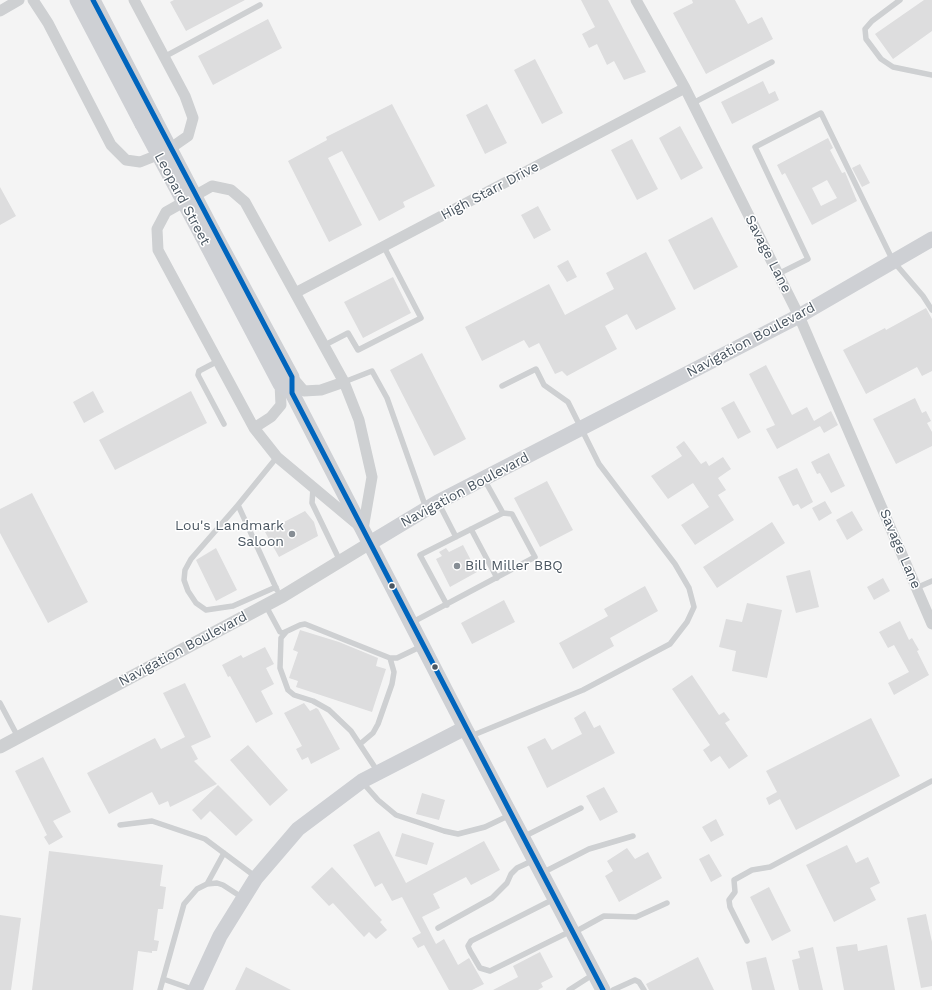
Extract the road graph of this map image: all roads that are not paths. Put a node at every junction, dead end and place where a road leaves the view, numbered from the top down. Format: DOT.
graph roads {
  1 [pos="19,0"];
  2 [pos="33,0"];
  3 [pos="77,0"];
  4 [pos="92,0"];
  5 [pos="134,0"];
  6 [pos="636,0"];
  7 [pos="900,0"];
  8 [pos="260,5"];
  9 [pos="0,11"];
  10 [pos="164,57"];
  11 [pos="772,62"];
  12 [pos="932,75"];
  13 [pos="685,88"];
  14 [pos="693,103"];
  15 [pos="148,121"];
  16 [pos="932,239"];
  17 [pos="384,247"];
  18 [pos="893,261"];
  19 [pos="778,274"];
  20 [pos="295,293"];
  21 [pos="932,310"];
  22 [pos="799,316"];
  23 [pos="323,346"];
  24 [pos="218,360"];
  25 [pos="286,381"];
  26 [pos="344,382"];
  27 [pos="502,386"];
  28 [pos="224,424"];
  29 [pos="254,428"];
  30 [pos="582,428"];
  31 [pos="277,457"];
  32 [pos="484,478"];
  33 [pos="313,488"];
  34 [pos="238,505"];
  35 [pos="432,505"];
  36 [pos="503,513"];
  37 [pos="363,529"];
  38 [pos="471,529"];
  39 [pos="456,537"];
  40 [pos="370,543"];
  41 [pos="340,561"];
  42 [pos="497,578"];
  43 [pos="932,581"];
  44 [pos="916,588"];
  45 [pos="278,592"];
  46 [pos="447,605"];
  47 [pos="265,606"];
  48 [pos="411,624"];
  49 [pos="932,624"];
  50 [pos="286,632"];
  51 [pos="422,646"];
  52 [pos="390,658"];
  53 [pos="0,703"];
  54 [pos="467,732"];
  55 [pos="18,737"];
  56 [pos="360,744"];
  57 [pos="0,747"];
  58 [pos="378,773"];
  59 [pos="362,781"];
  60 [pos="932,781"];
  61 [pos="581,808"];
  62 [pos="510,815"];
  63 [pos="120,825"];
  64 [pos="633,836"];
  65 [pos="522,838"];
  66 [pos="224,853"];
  67 [pos="534,860"];
  68 [pos="541,874"];
  69 [pos="256,878"];
  70 [pos="207,884"];
  71 [pos="243,898"];
  72 [pos="554,899"];
  73 [pos="667,902"];
  74 [pos="438,928"];
  75 [pos="572,932"];
  76 [pos="748,941"];
  77 [pos="594,974"];
  78 [pos="163,979"];
  79 [pos="160,990"];
  80 [pos="195,990"];
  81 [pos="569,990"];
  82 [pos="602,990"];
  83 [pos="614,990"];
  84 [pos="644,990"];
  1 -- 9 [label="street"];
  2 -- 10 [label="street"];
  3 -- 15 [label="main road, Leopard Street"];
  4 -- 15 [label="main road, Leopard Street"];
  5 -- 10 [label="street"];
  6 -- 13 [label="street, Savage Lane"];
  7 -- 12 [label="lane"];
  8 -- 10 [label="lane"];
  11 -- 14 [label="lane"];
  13 -- 14 [label="street, Savage Lane"];
  13 -- 17 [label="street, High Starr Drive"];
  14 -- 19 [label="street, Savage Lane"];
  15 -- 25 [label="main road, Leopard Street, bridge"];
  16 -- 18 [label="main road, Navigation Boulevard"];
  17 -- 20 [label="street, High Starr Drive"];
  17 -- 23 [label="lane"];
  18 -- 19 [label="lane"];
  18 -- 21 [label="lane"];
  18 -- 22 [label="main road, Navigation Boulevard"];
  19 -- 22 [label="street, Savage Lane"];
  20 -- 23 [label="street"];
  20 -- 24 [label="street"];
  22 -- 30 [label="main road, Navigation Boulevard"];
  22 -- 44 [label="street, Savage Lane"];
  23 -- 26 [label="street"];
  24 -- 28 [label="lane"];
  24 -- 29 [label="street"];
  25 -- 26 [label="street"];
  25 -- 29 [label="street"];
  25 -- 37 [label="main road, Leopard Street"];
  26 -- 35 [label="lane"];
  26 -- 37 [label="street"];
  27 -- 30 [label="lane"];
  29 -- 31 [label="street"];
  30 -- 32 [label="main road, Navigation Boulevard"];
  30 -- 54 [label="lane"];
  31 -- 33 [label="street"];
  31 -- 34 [label="lane"];
  32 -- 35 [label="main road, Navigation Boulevard"];
  32 -- 36 [label="lane"];
  33 -- 37 [label="street"];
  33 -- 41 [label="lane"];
  34 -- 45 [label="lane"];
  34 -- 45 [label="lane"];
  35 -- 39 [label="lane"];
  35 -- 40 [label="main road, Navigation Boulevard"];
  36 -- 38 [label="lane"];
  36 -- 42 [label="lane"];
  37 -- 40 [label="main road, Leopard Street"];
  38 -- 39 [label="lane"];
  38 -- 42 [label="lane"];
  39 -- 46 [label="lane"];
  40 -- 41 [label="street, Navigation Boulevard"];
  40 -- 48 [label="main road, Leopard Street"];
  41 -- 45 [label="street, Navigation Boulevard"];
  42 -- 46 [label="lane"];
  43 -- 44 [label="lane"];
  44 -- 49 [label="street, Savage Lane"];
  45 -- 47 [label="street, Navigation Boulevard"];
  46 -- 48 [label="lane"];
  47 -- 50 [label="lane"];
  47 -- 55 [label="street, Navigation Boulevard"];
  48 -- 51 [label="main road, Leopard Street"];
  50 -- 52 [label="lane"];
  50 -- 56 [label="lane"];
  51 -- 52 [label="lane"];
  51 -- 54 [label="main road, Leopard Street"];
  52 -- 56 [label="lane"];
  53 -- 55 [label="lane"];
  54 -- 58 [label="main road"];
  54 -- 62 [label="main road, Leopard Street"];
  55 -- 57 [label="street, Navigation Boulevard"];
  56 -- 58 [label="lane"];
  58 -- 59 [label="main road"];
  59 -- 62 [label="lane"];
  59 -- 69 [label="main road"];
  60 -- 76 [label="lane"];
  61 -- 65 [label="lane"];
  62 -- 65 [label="main road, Leopard Street"];
  63 -- 66 [label="lane"];
  64 -- 68 [label="lane"];
  65 -- 67 [label="main road, Leopard Street"];
  66 -- 69 [label="lane"];
  66 -- 70 [label="lane"];
  67 -- 68 [label="main road, Leopard Street"];
  67 -- 74 [label="lane"];
  68 -- 72 [label="main road, Leopard Street"];
  69 -- 71 [label="main road"];
  70 -- 71 [label="lane"];
  70 -- 78 [label="lane"];
  71 -- 80 [label="main road"];
  72 -- 75 [label="main road, Leopard Street"];
  72 -- 75 [label="lane"];
  73 -- 75 [label="lane"];
  75 -- 77 [label="main road, Leopard Street"];
  77 -- 81 [label="lane"];
  77 -- 82 [label="main road, Leopard Street"];
  78 -- 79 [label="lane"];
  78 -- 80 [label="lane"];
  83 -- 84 [label="lane"];
}
